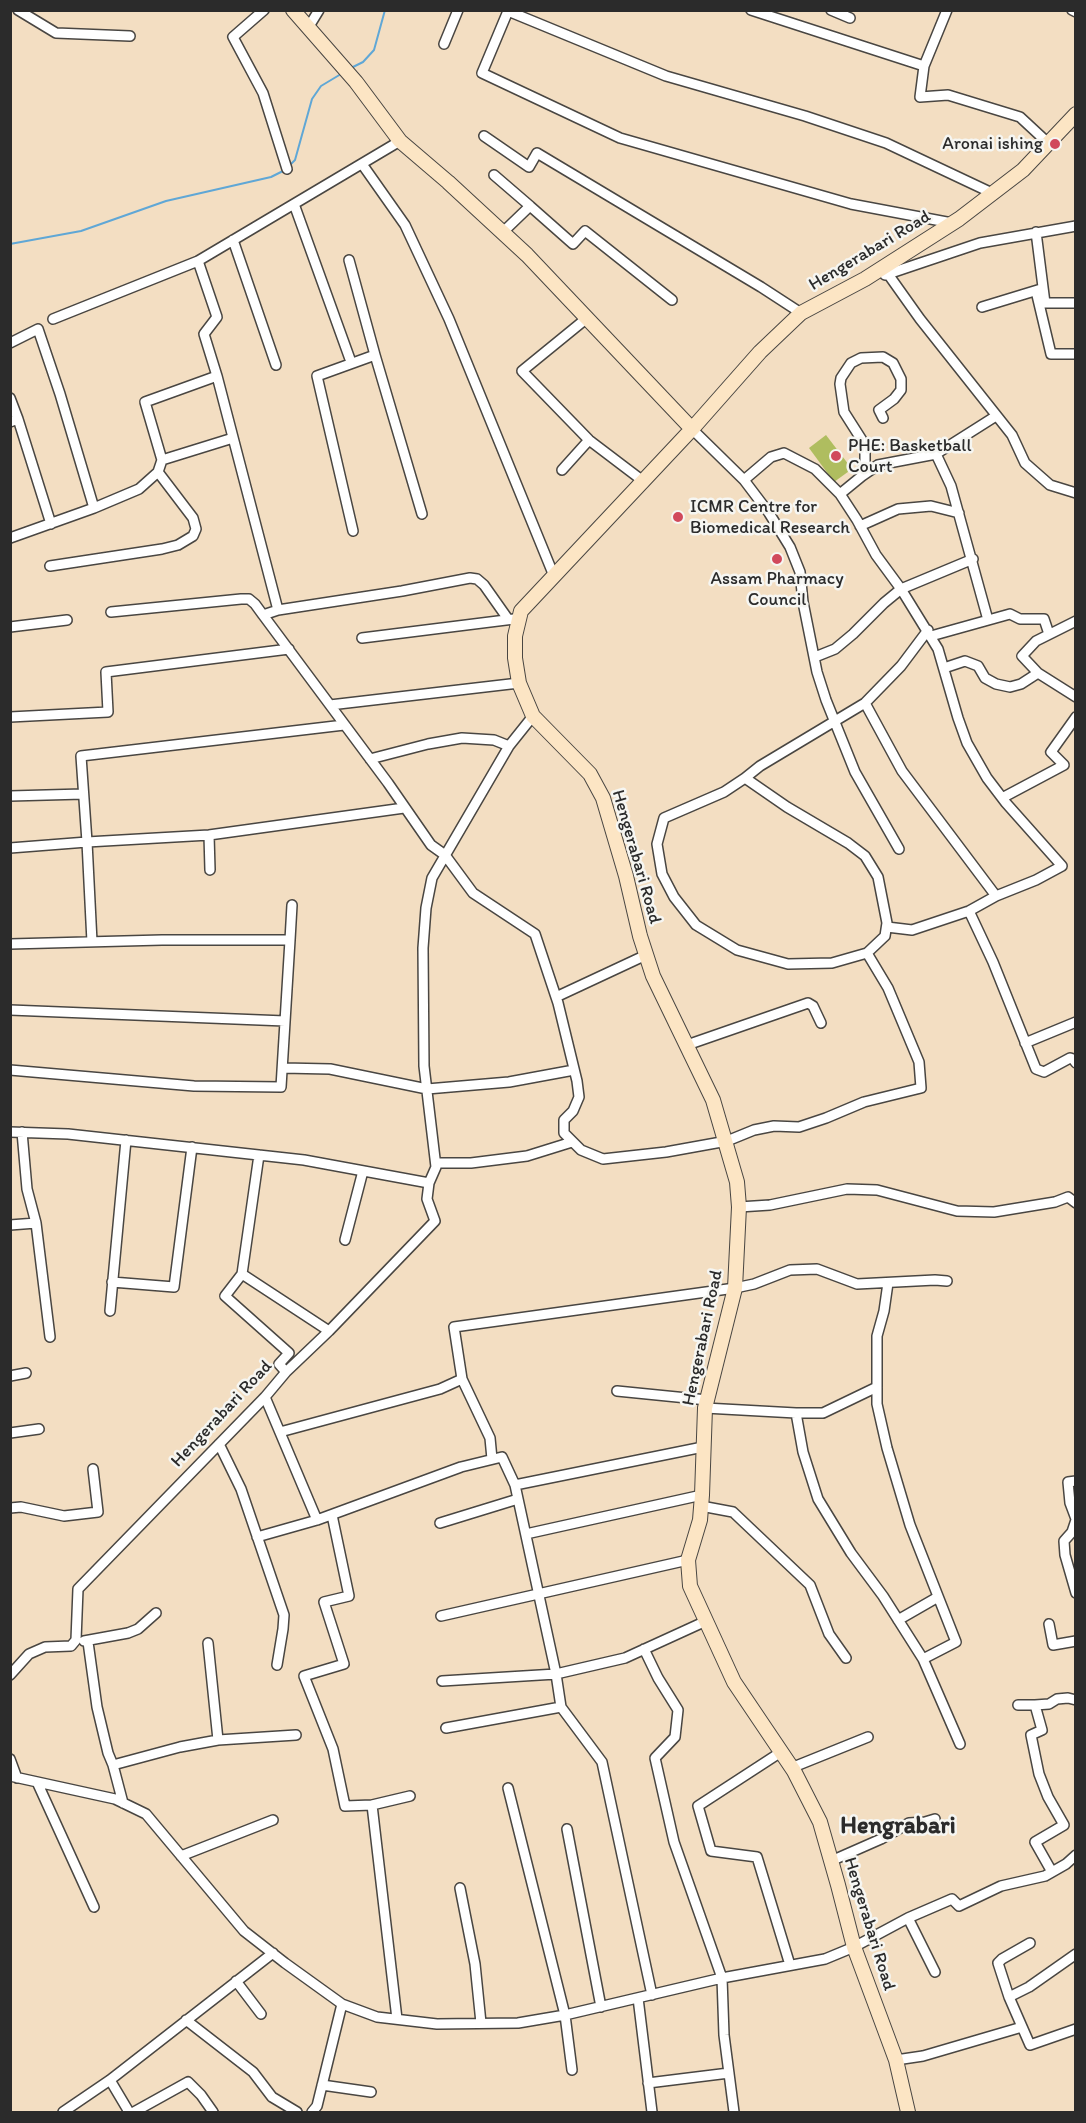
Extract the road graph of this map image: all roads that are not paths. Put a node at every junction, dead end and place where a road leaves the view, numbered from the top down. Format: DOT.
graph roads {
  1 [pos="18,10"];
  2 [pos="264,10"];
  3 [pos="293,10"];
  4 [pos="319,10"];
  5 [pos="458,10"];
  6 [pos="751,10"];
  7 [pos="831,10"];
  8 [pos="947,10"];
  9 [pos="507,11"];
  10 [pos="850,18"];
  11 [pos="308,28"];
  12 [pos="130,36"];
  13 [pos="444,44"];
  14 [pos="924,66"];
  15 [pos="1076,114"];
  16 [pos="484,136"];
  17 [pos="400,141"];
  18 [pos="1048,143"];
  19 [pos="362,164"];
  20 [pos="288,169"];
  21 [pos="494,175"];
  22 [pos="992,193"];
  23 [pos="294,204"];
  24 [pos="530,206"];
  25 [pos="952,223"];
  26 [pos="1076,226"];
  27 [pos="503,232"];
  28 [pos="1036,232"];
  29 [pos="233,240"];
  30 [pos="349,260"];
  31 [pos="198,261"];
  32 [pos="888,274"];
  33 [pos="864,279"];
  34 [pos="1040,290"];
  35 [pos="672,300"];
  36 [pos="1076,303"];
  37 [pos="982,307"];
  38 [pos="801,313"];
  39 [pos="586,318"];
  40 [pos="53,320"];
  41 [pos="10,343"];
  42 [pos="1075,354"];
  43 [pos="375,355"];
  44 [pos="351,362"];
  45 [pos="276,365"];
  46 [pos="217,376"];
  47 [pos="10,398"];
  48 [pos="996,416"];
  49 [pos="883,418"];
  50 [pos="14,421"];
  51 [pos="692,429"];
  52 [pos="233,438"];
  53 [pos="589,440"];
  54 [pos="936,454"];
  55 [pos="162,460"];
  56 [pos="562,470"];
  57 [pos="158,472"];
  58 [pos="862,476"];
  59 [pos="744,480"];
  60 [pos="643,481"];
  61 [pos="1076,492"];
  62 [pos="840,495"];
  63 [pos="94,508"];
  64 [pos="959,513"];
  65 [pos="422,514"];
  66 [pos="51,524"];
  67 [pos="860,526"];
  68 [pos="353,531"];
  69 [pos="10,538"];
  70 [pos="973,559"];
  71 [pos="50,566"];
  72 [pos="554,576"];
  73 [pos="901,589"];
  74 [pos="278,610"];
  75 [pos="111,612"];
  76 [pos="263,615"];
  77 [pos="514,619"];
  78 [pos="67,620"];
  79 [pos="988,620"];
  80 [pos="1076,621"];
  81 [pos="10,627"];
  82 [pos="929,633"];
  83 [pos="1049,634"];
  84 [pos="362,638"];
  85 [pos="288,650"];
  86 [pos="815,657"];
  87 [pos="944,668"];
  88 [pos="1038,673"];
  89 [pos="519,683"];
  90 [pos="1076,697"];
  91 [pos="865,703"];
  92 [pos="330,705"];
  93 [pos="533,716"];
  94 [pos="10,717"];
  95 [pos="1076,717"];
  96 [pos="835,723"];
  97 [pos="344,725"];
  98 [pos="509,746"];
  99 [pos="370,759"];
  100 [pos="745,778"];
  101 [pos="83,794"];
  102 [pos="10,796"];
  103 [pos="1002,798"];
  104 [pos="404,808"];
  105 [pos="208,835"];
  106 [pos="87,842"];
  107 [pos="10,848"];
  108 [pos="899,849"];
  109 [pos="445,855"];
  110 [pos="210,870"];
  111 [pos="996,896"];
  112 [pos="292,905"];
  113 [pos="969,911"];
  114 [pos="887,927"];
  115 [pos="290,940"];
  116 [pos="92,942"];
  117 [pos="10,944"];
  118 [pos="867,952"];
  119 [pos="646,955"];
  120 [pos="556,998"];
  121 [pos="10,1010"];
  122 [pos="285,1021"];
  123 [pos="1076,1022"];
  124 [pos="821,1023"];
  125 [pos="1025,1043"];
  126 [pos="687,1045"];
  127 [pos="1076,1063"];
  128 [pos="283,1068"];
  129 [pos="10,1070"];
  130 [pos="574,1070"];
  131 [pos="427,1089"];
  132 [pos="10,1132"];
  133 [pos="22,1132"];
  134 [pos="126,1140"];
  135 [pos="727,1141"];
  136 [pos="572,1142"];
  137 [pos="192,1148"];
  138 [pos="259,1155"];
  139 [pos="436,1163"];
  140 [pos="363,1171"];
  141 [pos="429,1183"];
  142 [pos="1076,1189"];
  143 [pos="1072,1200"];
  144 [pos="739,1207"];
  145 [pos="36,1223"];
  146 [pos="10,1225"];
  147 [pos="345,1240"];
  148 [pos="242,1274"];
  149 [pos="947,1281"];
  150 [pos="112,1282"];
  151 [pos="888,1283"];
  152 [pos="735,1288"];
  153 [pos="110,1311"];
  154 [pos="329,1331"];
  155 [pos="51,1337"];
  156 [pos="286,1372"];
  157 [pos="26,1373"];
  158 [pos="10,1376"];
  159 [pos="462,1379"];
  160 [pos="877,1387"];
  161 [pos="617,1391"];
  162 [pos="265,1397"];
  163 [pos="706,1404"];
  164 [pos="796,1413"];
  165 [pos="39,1429"];
  166 [pos="280,1432"];
  167 [pos="10,1434"];
  168 [pos="219,1444"];
  169 [pos="703,1447"];
  170 [pos="492,1459"];
  171 [pos="93,1469"];
  172 [pos="1076,1481"];
  173 [pos="515,1485"];
  174 [pos="518,1499"];
  175 [pos="701,1501"];
  176 [pos="10,1509"];
  177 [pos="332,1515"];
  178 [pos="1076,1519"];
  179 [pos="317,1520"];
  180 [pos="440,1523"];
  181 [pos="526,1534"];
  182 [pos="257,1537"];
  183 [pos="688,1560"];
  184 [pos="1072,1562"];
  185 [pos="539,1593"];
  186 [pos="1076,1593"];
  187 [pos="938,1597"];
  188 [pos="156,1613"];
  189 [pos="441,1616"];
  190 [pos="898,1620"];
  191 [pos="706,1621"];
  192 [pos="1049,1624"];
  193 [pos="76,1640"];
  194 [pos="1076,1641"];
  195 [pos="88,1642"];
  196 [pos="208,1643"];
  197 [pos="644,1649"];
  198 [pos="846,1658"];
  199 [pos="923,1659"];
  200 [pos="277,1665"];
  201 [pos="556,1674"];
  202 [pos="10,1675"];
  203 [pos="442,1681"];
  204 [pos="1076,1700"];
  205 [pos="1018,1705"];
  206 [pos="1035,1705"];
  207 [pos="561,1707"];
  208 [pos="446,1728"];
  209 [pos="296,1735"];
  210 [pos="868,1737"];
  211 [pos="218,1740"];
  212 [pos="960,1744"];
  213 [pos="781,1752"];
  214 [pos="10,1760"];
  215 [pos="113,1765"];
  216 [pos="792,1767"];
  217 [pos="14,1777"];
  218 [pos="37,1782"];
  219 [pos="508,1788"];
  220 [pos="410,1796"];
  221 [pos="123,1803"];
  222 [pos="372,1805"];
  223 [pos="935,1819"];
  224 [pos="273,1820"];
  225 [pos="567,1829"];
  226 [pos="1076,1855"];
  227 [pos="181,1856"];
  228 [pos="831,1861"];
  229 [pos="1052,1872"];
  230 [pos="460,1888"];
  231 [pos="94,1907"];
  232 [pos="908,1918"];
  233 [pos="1030,1943"];
  234 [pos="854,1947"];
  235 [pos="273,1953"];
  236 [pos="1076,1954"];
  237 [pos="790,1965"];
  238 [pos="935,1972"];
  239 [pos="722,1978"];
  240 [pos="236,1981"];
  241 [pos="652,1995"];
  242 [pos="1010,1997"];
  243 [pos="639,1998"];
  244 [pos="342,2004"];
  245 [pos="601,2007"];
  246 [pos="261,2014"];
  247 [pos="565,2015"];
  248 [pos="397,2019"];
  249 [pos="186,2020"];
  250 [pos="481,2024"];
  251 [pos="1022,2027"];
  252 [pos="1076,2029"];
  253 [pos="896,2060"];
  254 [pos="572,2070"];
  255 [pos="729,2073"];
  256 [pos="110,2080"];
  257 [pos="648,2083"];
  258 [pos="322,2085"];
  259 [pos="371,2092"];
  260 [pos="63,2112"];
  261 [pos="131,2112"];
  262 [pos="213,2112"];
  263 [pos="297,2112"];
  264 [pos="312,2112"];
  265 [pos="652,2112"];
  266 [pos="734,2112"];
  267 [pos="908,2112"];
  1 -- 12 [label="street"];
  2 -- 20 [label="street"];
  3 -- 11 [label="main road"];
  4 -- 11 [label="street"];
  5 -- 13 [label="street"];
  6 -- 14 [label="street"];
  7 -- 10 [label="street"];
  8 -- 14 [label="street"];
  9 -- 22 [label="street"];
  9 -- 25 [label="street"];
  11 -- 17 [label="main road"];
  14 -- 18 [label="street"];
  15 -- 18 [label="main road, Hengerabari Road"];
  16 -- 38 [label="street"];
  17 -- 19 [label="street"];
  17 -- 27 [label="main road"];
  18 -- 22 [label="main road, Hengerabari Road"];
  19 -- 23 [label="street"];
  19 -- 72 [label="street"];
  21 -- 24 [label="street"];
  22 -- 25 [label="main road, Hengerabari Road"];
  23 -- 29 [label="street"];
  23 -- 44 [label="street"];
  24 -- 27 [label="street"];
  24 -- 35 [label="street"];
  25 -- 33 [label="main road, Hengerabari Road"];
  26 -- 28 [label="street"];
  27 -- 39 [label="main road"];
  28 -- 32 [label="street"];
  28 -- 34 [label="street"];
  29 -- 31 [label="street"];
  29 -- 45 [label="street"];
  30 -- 43 [label="street"];
  31 -- 40 [label="street"];
  31 -- 46 [label="street"];
  32 -- 33 [label="street"];
  32 -- 48 [label="street"];
  33 -- 38 [label="main road, Hengerabari Road"];
  34 -- 36 [label="street"];
  34 -- 37 [label="street"];
  34 -- 42 [label="street"];
  38 -- 51 [label="main road, Hengerabari Road"];
  39 -- 51 [label="main road"];
  39 -- 53 [label="street"];
  41 -- 63 [label="street"];
  43 -- 44 [label="street"];
  43 -- 65 [label="street"];
  44 -- 68 [label="street"];
  46 -- 52 [label="street"];
  46 -- 55 [label="street"];
  47 -- 50 [label="street"];
  48 -- 54 [label="street"];
  48 -- 61 [label="street"];
  49 -- 58 [label="street"];
  50 -- 66 [label="street"];
  51 -- 59 [label="street"];
  51 -- 60 [label="main road, Hengerabari Road"];
  52 -- 55 [label="street"];
  52 -- 74 [label="street"];
  53 -- 56 [label="street"];
  53 -- 60 [label="street"];
  54 -- 58 [label="street"];
  54 -- 64 [label="street"];
  55 -- 57 [label="street"];
  57 -- 63 [label="street"];
  57 -- 71 [label="street"];
  58 -- 62 [label="street"];
  59 -- 62 [label="street"];
  59 -- 86 [label="street"];
  60 -- 72 [label="main road, Hengerabari Road"];
  62 -- 67 [label="street"];
  63 -- 66 [label="street"];
  64 -- 67 [label="street"];
  64 -- 70 [label="street"];
  66 -- 69 [label="street"];
  67 -- 73 [label="street"];
  70 -- 73 [label="street"];
  70 -- 79 [label="street"];
  72 -- 77 [label="main road, Hengerabari Road"];
  73 -- 82 [label="street"];
  73 -- 86 [label="street"];
  74 -- 76 [label="street"];
  74 -- 77 [label="street"];
  75 -- 76 [label="street"];
  76 -- 85 [label="street"];
  77 -- 84 [label="street"];
  77 -- 89 [label="main road, Hengerabari Road"];
  78 -- 81 [label="street"];
  79 -- 82 [label="street"];
  79 -- 83 [label="street"];
  80 -- 83 [label="street"];
  82 -- 87 [label="street"];
  82 -- 91 [label="street"];
  83 -- 88 [label="street"];
  85 -- 92 [label="street"];
  85 -- 94 [label="street"];
  86 -- 96 [label="street"];
  87 -- 88 [label="street"];
  87 -- 103 [label="street"];
  88 -- 90 [label="street"];
  89 -- 92 [label="street"];
  89 -- 93 [label="main road, Hengerabari Road"];
  91 -- 96 [label="street"];
  91 -- 111 [label="street"];
  92 -- 97 [label="street"];
  93 -- 98 [label="street, Hengerabari Road"];
  93 -- 119 [label="main road, Hengerabari Road"];
  95 -- 103 [label="street"];
  96 -- 100 [label="street"];
  96 -- 108 [label="street"];
  97 -- 99 [label="street"];
  97 -- 101 [label="street"];
  98 -- 99 [label="street"];
  98 -- 109 [label="street, Hengerabari Road"];
  99 -- 104 [label="street"];
  100 -- 114 [label="street"];
  100 -- 118 [label="street"];
  101 -- 102 [label="street"];
  101 -- 106 [label="street"];
  103 -- 111 [label="street"];
  104 -- 105 [label="street"];
  104 -- 109 [label="street"];
  105 -- 106 [label="street"];
  105 -- 110 [label="street"];
  106 -- 107 [label="street"];
  106 -- 116 [label="street"];
  109 -- 120 [label="street"];
  109 -- 131 [label="street, Hengerabari Road"];
  111 -- 113 [label="street"];
  112 -- 115 [label="street"];
  113 -- 114 [label="street"];
  113 -- 125 [label="street"];
  114 -- 118 [label="street"];
  115 -- 116 [label="street"];
  115 -- 122 [label="street"];
  116 -- 117 [label="street"];
  118 -- 135 [label="street"];
  119 -- 120 [label="street"];
  119 -- 126 [label="main road, Hengerabari Road"];
  120 -- 130 [label="street"];
  121 -- 122 [label="street"];
  122 -- 128 [label="street"];
  123 -- 125 [label="street"];
  124 -- 126 [label="street"];
  125 -- 127 [label="street"];
  126 -- 135 [label="main road, Hengerabari Road"];
  128 -- 129 [label="street"];
  128 -- 131 [label="street"];
  130 -- 131 [label="street"];
  130 -- 136 [label="street"];
  131 -- 139 [label="street, Hengerabari Road"];
  132 -- 133 [label="street"];
  133 -- 134 [label="street"];
  133 -- 145 [label="street"];
  134 -- 137 [label="street"];
  134 -- 150 [label="street"];
  135 -- 136 [label="street"];
  135 -- 144 [label="main road, Hengerabari Road"];
  136 -- 139 [label="street"];
  137 -- 138 [label="street"];
  137 -- 150 [label="street"];
  138 -- 140 [label="street"];
  138 -- 148 [label="street"];
  139 -- 141 [label="street, Hengerabari Road"];
  140 -- 141 [label="street"];
  140 -- 147 [label="street"];
  141 -- 154 [label="street, Hengerabari Road"];
  142 -- 143 [label="street"];
  143 -- 144 [label="street"];
  144 -- 152 [label="main road, Hengerabari Road"];
  145 -- 146 [label="street"];
  145 -- 155 [label="street"];
  148 -- 154 [label="street"];
  148 -- 156 [label="street"];
  149 -- 151 [label="street"];
  150 -- 153 [label="street"];
  151 -- 152 [label="street"];
  151 -- 160 [label="street"];
  152 -- 159 [label="street"];
  152 -- 163 [label="main road, Hengerabari Road"];
  154 -- 156 [label="street, Hengerabari Road"];
  156 -- 162 [label="street, Hengerabari Road"];
  157 -- 158 [label="street"];
  159 -- 166 [label="street"];
  159 -- 170 [label="street"];
  160 -- 164 [label="street"];
  160 -- 187 [label="street"];
  161 -- 163 [label="street"];
  162 -- 166 [label="street"];
  162 -- 168 [label="street, Hengerabari Road"];
  163 -- 164 [label="street"];
  163 -- 169 [label="main road, Hengerabari Road"];
  164 -- 190 [label="street"];
  165 -- 167 [label="street"];
  166 -- 179 [label="street"];
  168 -- 182 [label="street"];
  168 -- 193 [label="street, Hengerabari Road"];
  169 -- 173 [label="street"];
  169 -- 175 [label="main road, Hengerabari Road"];
  170 -- 173 [label="street"];
  170 -- 177 [label="street"];
  171 -- 176 [label="street"];
  172 -- 178 [label="street"];
  173 -- 174 [label="street"];
  174 -- 180 [label="street"];
  174 -- 181 [label="street"];
  175 -- 181 [label="street"];
  175 -- 183 [label="main road, Hengerabari Road"];
  175 -- 198 [label="street"];
  177 -- 179 [label="street"];
  177 -- 222 [label="street"];
  178 -- 184 [label="street"];
  179 -- 182 [label="street"];
  181 -- 185 [label="street"];
  182 -- 200 [label="street"];
  183 -- 185 [label="street"];
  183 -- 191 [label="main road, Hengerabari Road"];
  184 -- 186 [label="street"];
  185 -- 189 [label="street"];
  185 -- 201 [label="street"];
  187 -- 190 [label="street"];
  187 -- 199 [label="street"];
  188 -- 195 [label="street"];
  190 -- 199 [label="street"];
  191 -- 197 [label="street"];
  191 -- 213 [label="main road, Hengerabari Road"];
  192 -- 194 [label="street"];
  193 -- 195 [label="street"];
  193 -- 202 [label="street"];
  195 -- 215 [label="street"];
  196 -- 211 [label="street"];
  197 -- 201 [label="street"];
  197 -- 239 [label="street"];
  199 -- 212 [label="street"];
  201 -- 203 [label="street"];
  201 -- 207 [label="street"];
  204 -- 206 [label="street"];
  205 -- 206 [label="street"];
  206 -- 229 [label="street"];
  207 -- 208 [label="street"];
  207 -- 241 [label="street"];
  209 -- 211 [label="street"];
  210 -- 216 [label="street"];
  211 -- 215 [label="street"];
  213 -- 216 [label="main road, Hengerabari Road"];
  213 -- 237 [label="street"];
  214 -- 217 [label="street"];
  215 -- 221 [label="street"];
  216 -- 228 [label="main road, Hengerabari Road"];
  217 -- 218 [label="street"];
  218 -- 221 [label="street"];
  218 -- 231 [label="street"];
  219 -- 247 [label="street"];
  220 -- 222 [label="street"];
  221 -- 227 [label="street"];
  222 -- 248 [label="street"];
  223 -- 228 [label="street"];
  224 -- 227 [label="street"];
  225 -- 245 [label="street"];
  226 -- 229 [label="street"];
  227 -- 235 [label="street"];
  228 -- 234 [label="main road, Hengerabari Road"];
  229 -- 232 [label="street"];
  230 -- 250 [label="street"];
  232 -- 234 [label="street"];
  232 -- 238 [label="street"];
  233 -- 242 [label="street"];
  234 -- 237 [label="street"];
  234 -- 253 [label="main road, Hengerabari Road"];
  235 -- 240 [label="street"];
  235 -- 244 [label="street"];
  236 -- 242 [label="street"];
  237 -- 239 [label="street"];
  239 -- 241 [label="street"];
  239 -- 255 [label="street"];
  240 -- 246 [label="street"];
  240 -- 249 [label="street"];
  241 -- 243 [label="street"];
  242 -- 251 [label="street"];
  243 -- 245 [label="street"];
  243 -- 257 [label="street"];
  244 -- 248 [label="street"];
  244 -- 258 [label="street"];
  245 -- 247 [label="street"];
  247 -- 250 [label="street"];
  247 -- 254 [label="street"];
  248 -- 250 [label="street"];
  249 -- 256 [label="street"];
  249 -- 263 [label="street"];
  251 -- 252 [label="street"];
  251 -- 253 [label="street"];
  253 -- 267 [label="main road, Hengerabari Road"];
  255 -- 257 [label="street"];
  255 -- 266 [label="street"];
  256 -- 260 [label="street"];
  256 -- 261 [label="street"];
  257 -- 265 [label="street"];
  258 -- 259 [label="street"];
  258 -- 264 [label="street"];
  261 -- 262 [label="street"];
}
